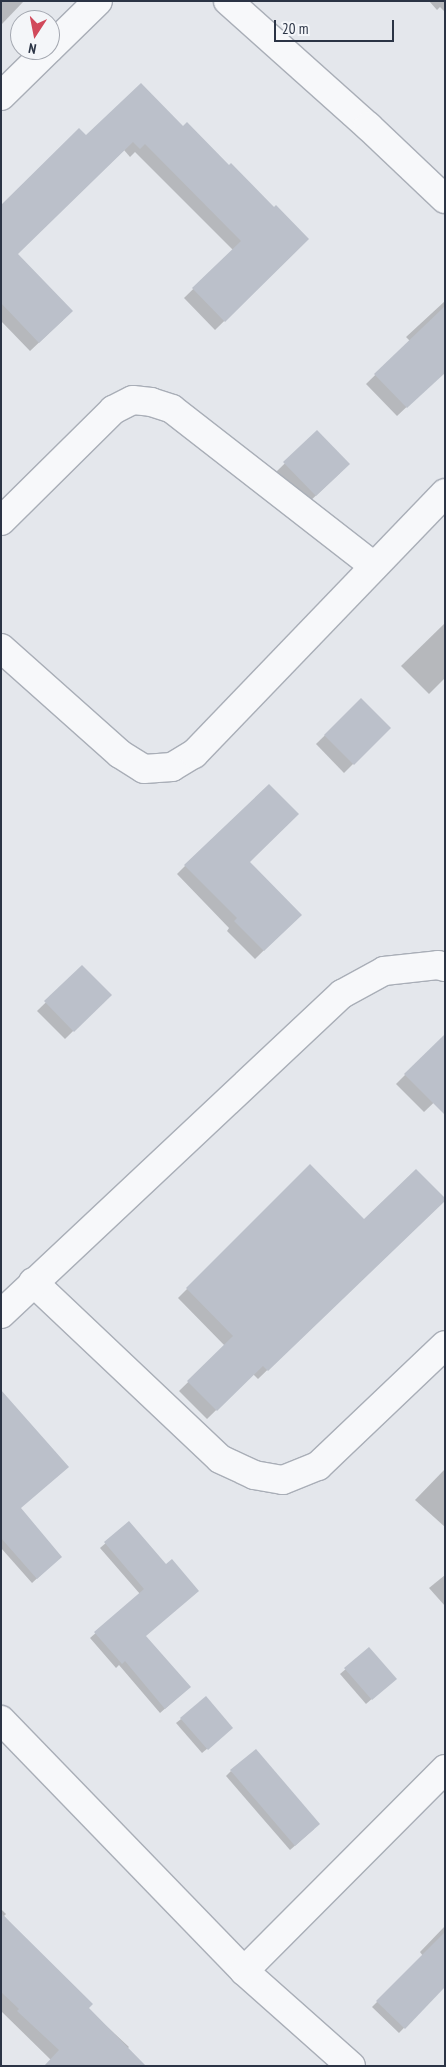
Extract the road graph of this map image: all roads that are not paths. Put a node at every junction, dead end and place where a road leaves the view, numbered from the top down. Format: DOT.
graph roads {
  1 [pos="98,1"];
  2 [pos="228,1"];
  3 [pos="60,38"];
  4 [pos="38,60"];
  5 [pos="1,96"];
  6 [pos="445,200"];
  7 [pos="443,497"];
  8 [pos="1,521"];
  9 [pos="374,566"];
  10 [pos="1,648"];
  11 [pos="445,967"];
  12 [pos="33,1282"];
  13 [pos="1,1314"];
  14 [pos="445,1344"];
  15 [pos="1,1720"];
  16 [pos="445,1770"];
  17 [pos="244,1971"];
  18 [pos="351,2066"];
  1 -- 3 [label="street"];
  2 -- 6 [label="street"];
  4 -- 5 [label="street"];
  7 -- 9 [label="street"];
  8 -- 9 [label="street"];
  9 -- 10 [label="street"];
  11 -- 12 [label="street"];
  12 -- 13 [label="street"];
  12 -- 14 [label="street"];
  15 -- 17 [label="street"];
  16 -- 17 [label="street"];
  17 -- 18 [label="street"];
}
